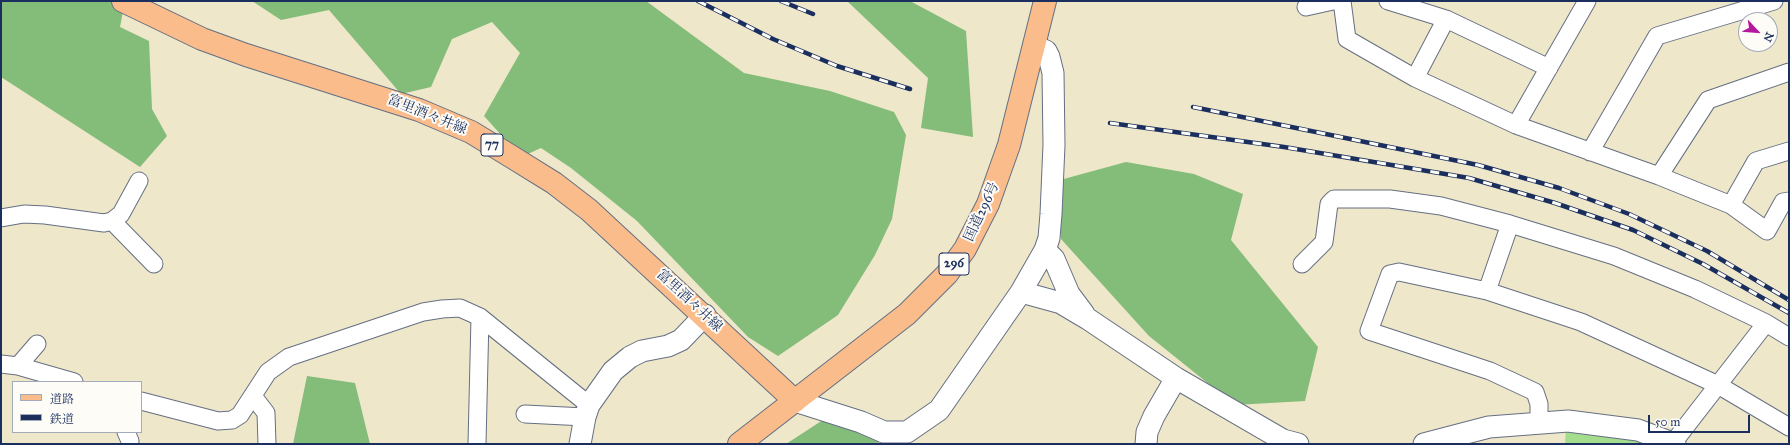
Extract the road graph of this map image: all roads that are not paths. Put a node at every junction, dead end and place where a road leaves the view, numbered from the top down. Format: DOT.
graph roads {
  1 [pos="123,1"];
  2 [pos="1045,1"];
  3 [pos="1333,1"];
  4 [pos="1342,1"];
  5 [pos="1388,1"];
  6 [pos="1587,1"];
  7 [pos="1774,1"];
  8 [pos="1306,7"];
  9 [pos="1446,20"];
  10 [pos="1034,46"];
  11 [pos="1549,68"];
  12 [pos="1789,72"];
  13 [pos="1415,78"];
  14 [pos="1516,125"];
  15 [pos="1789,150"];
  16 [pos="1590,152"];
  17 [pos="1659,176"];
  18 [pos="139,181"];
  19 [pos="1789,200"];
  20 [pos="1731,205"];
  21 [pos="1,218"];
  22 [pos="112,221"];
  23 [pos="1510,224"];
  24 [pos="1045,250"];
  25 [pos="154,264"];
  26 [pos="1302,264"];
  27 [pos="1487,291"];
  28 [pos="1021,292"];
  29 [pos="705,315"];
  30 [pos="480,317"];
  31 [pos="1088,319"];
  32 [pos="1766,323"];
  33 [pos="1789,337"];
  34 [pos="37,344"];
  35 [pos="1,364"];
  36 [pos="18,366"];
  37 [pos="1176,378"];
  38 [pos="70,381"];
  39 [pos="1718,385"];
  40 [pos="253,396"];
  41 [pos="142,401"];
  42 [pos="795,401"];
  43 [pos="587,411"];
  44 [pos="525,414"];
  45 [pos="1539,423"];
  46 [pos="1789,427"];
  47 [pos="1287,443"];
  48 [pos="1674,443"];
  49 [pos="267,444"];
  50 [pos="477,444"];
  51 [pos="580,444"];
  52 [pos="739,444"];
  53 [pos="1146,444"];
  54 [pos="1424,444"];
  1 -- 29 [label="main road, 富里酒々井線 / 77"];
  2 -- 10 [label="main road, 国道296号 / 296"];
  3 -- 8 [label="street"];
  4 -- 13 [label="street"];
  5 -- 9 [label="street"];
  6 -- 11 [label="street"];
  7 -- 16 [label="street"];
  9 -- 11 [label="street"];
  9 -- 13 [label="street"];
  10 -- 24 [label="street"];
  10 -- 42 [label="main road, 国道296号 / 296"];
  11 -- 14 [label="street"];
  12 -- 17 [label="street"];
  13 -- 14 [label="street"];
  14 -- 16 [label="street"];
  15 -- 20 [label="street"];
  16 -- 17 [label="street"];
  17 -- 20 [label="street"];
  18 -- 22 [label="street"];
  19 -- 20 [label="street"];
  21 -- 22 [label="street"];
  22 -- 25 [label="street"];
  23 -- 26 [label="street"];
  23 -- 27 [label="street"];
  23 -- 32 [label="street"];
  24 -- 28 [label="street"];
  24 -- 31 [label="street"];
  27 -- 39 [label="street"];
  27 -- 45 [label="street"];
  28 -- 31 [label="street"];
  28 -- 42 [label="street"];
  29 -- 42 [label="main road, 富里酒々井線 / 77"];
  29 -- 43 [label="street"];
  30 -- 40 [label="street"];
  30 -- 43 [label="street"];
  30 -- 50 [label="street"];
  31 -- 37 [label="street"];
  32 -- 33 [label="street"];
  32 -- 39 [label="street"];
  34 -- 36 [label="street"];
  35 -- 36 [label="street"];
  36 -- 38 [label="street"];
  37 -- 47 [label="street"];
  37 -- 53 [label="street"];
  39 -- 46 [label="street"];
  39 -- 48 [label="street"];
  40 -- 41 [label="street"];
  40 -- 49 [label="street"];
  42 -- 52 [label="main road, 国道296号 / 296"];
  43 -- 44 [label="street"];
  43 -- 51 [label="street"];
  45 -- 48 [label="street"];
  45 -- 54 [label="street"];
}
